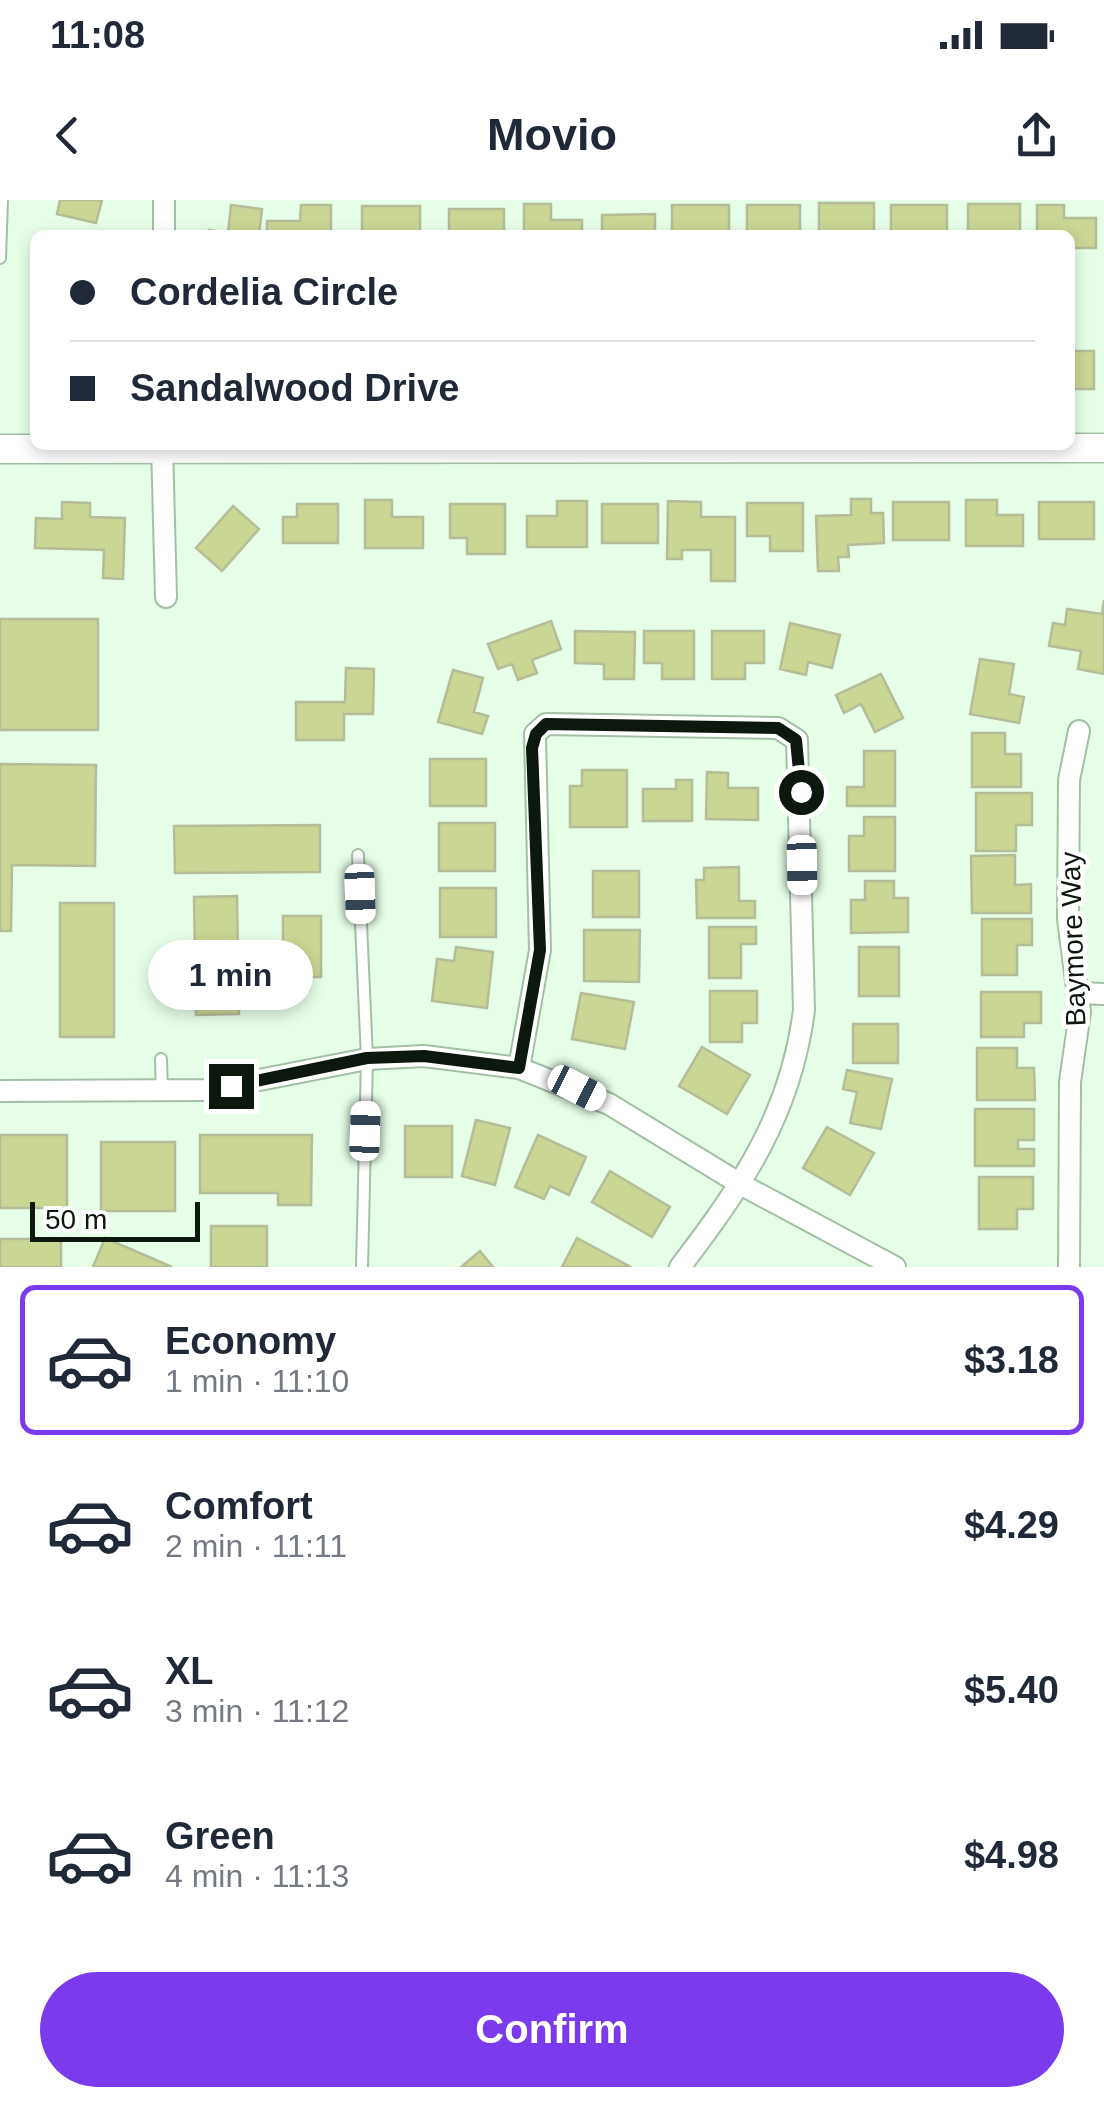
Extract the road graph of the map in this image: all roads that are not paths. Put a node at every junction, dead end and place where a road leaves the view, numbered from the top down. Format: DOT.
graph roads {
  1 [pos="2,200"];
  2 [pos="164,200"];
  3 [pos="164,230"];
  4 [pos="0,258"];
  5 [pos="30,448"];
  6 [pos="1075,448"];
  7 [pos="1104,448"];
  8 [pos="0,449"];
  9 [pos="162,450"];
  10 [pos="166,597"];
  11 [pos="1078,731"];
  12 [pos="358,855"];
  13 [pos="1079,992"];
  14 [pos="1104,994"];
  15 [pos="367,1058"];
  16 [pos="162,1059"];
  17 [pos="519,1068"];
  18 [pos="0,1091"];
  19 [pos="162,1093"];
  20 [pos="742,1186"];
  21 [pos="362,1267"];
  22 [pos="680,1267"];
  23 [pos="894,1267"];
  24 [pos="1069,1267"];
  1 -- 4 [label="lane"];
  2 -- 3 [label="street"];
  5 -- 8 [label="street"];
  6 -- 7 [label="street"];
  9 -- 10 [label="street"];
  11 -- 13 [label="street, Baymore Way"];
  12 -- 15 [label="lane"];
  13 -- 14 [label="street"];
  13 -- 24 [label="street, Baymore Way"];
  15 -- 17 [label="street"];
  15 -- 19 [label="street"];
  15 -- 21 [label="lane"];
  16 -- 19 [label="lane"];
  17 -- 20 [label="street"];
  17 -- 20 [label="street"];
  18 -- 19 [label="street"];
  20 -- 22 [label="street"];
  20 -- 23 [label="street"];
}
